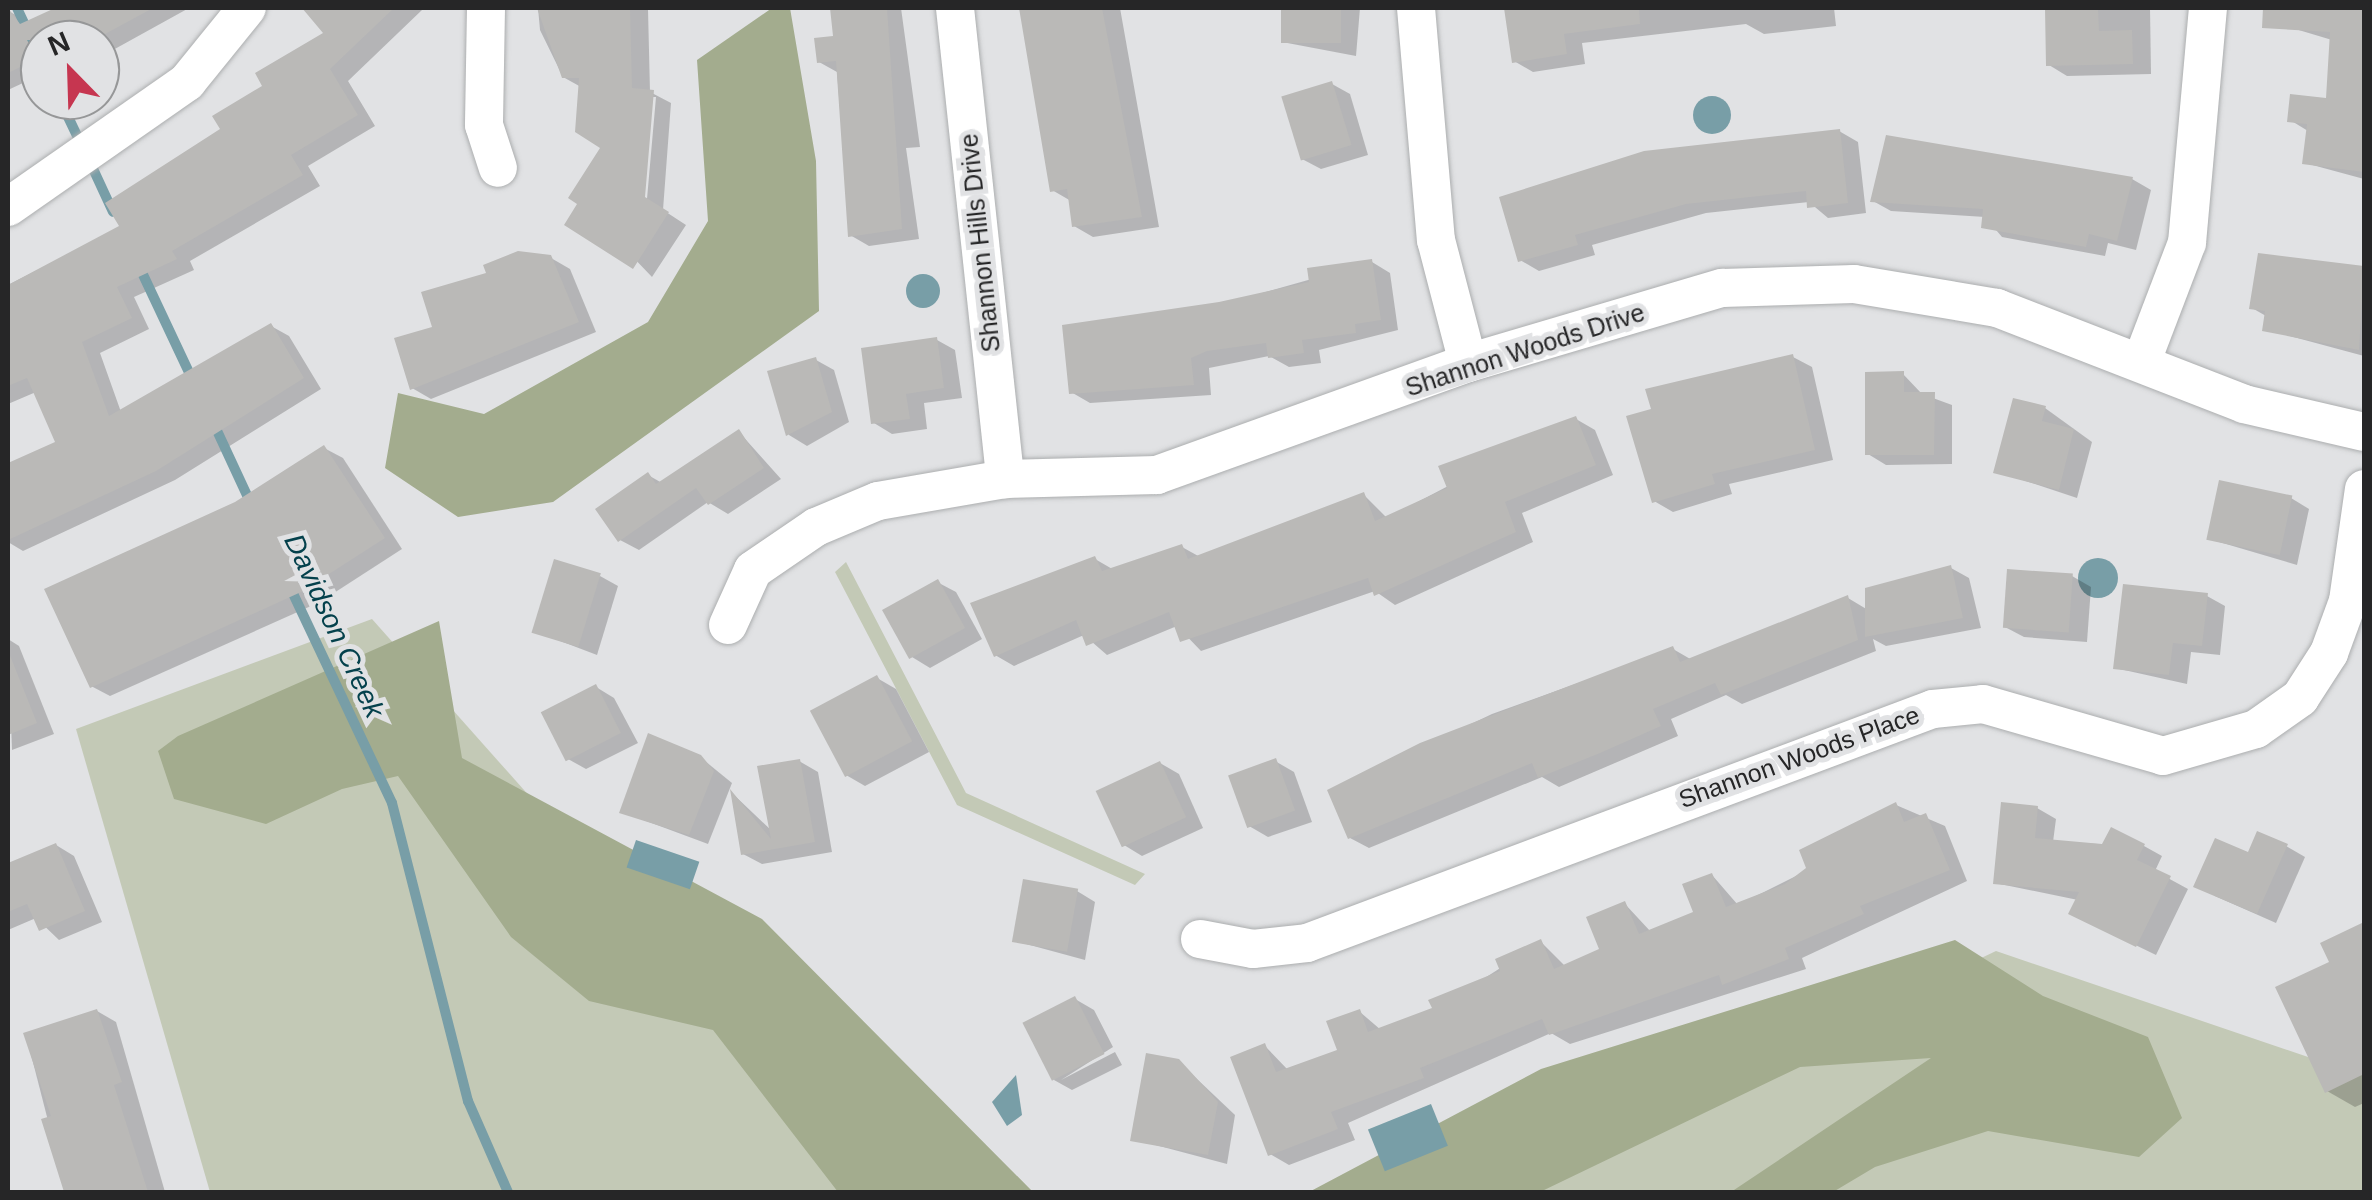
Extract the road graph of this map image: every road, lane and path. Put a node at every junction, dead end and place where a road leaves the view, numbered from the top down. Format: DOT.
graph roads {
  1 [pos="247,8"];
  2 [pos="486,8"];
  3 [pos="955,8"];
  4 [pos="1416,8"];
  5 [pos="2208,8"];
  6 [pos="498,168"];
  7 [pos="8,207"];
  8 [pos="2143,358"];
  9 [pos="1468,364"];
  10 [pos="2364,432"];
  11 [pos="1005,479"];
  12 [pos="2364,489"];
  13 [pos="728,625"];
  14 [pos="1200,940"];
  1 -- 7 [label="street"];
  2 -- 6 [label="street"];
  3 -- 11 [label="street, Shannon Hills Drive"];
  4 -- 9 [label="street"];
  5 -- 8 [label="street"];
  8 -- 9 [label="street, Shannon Woods Drive"];
  8 -- 10 [label="street, Shannon Woods Drive"];
  9 -- 11 [label="street, Shannon Woods Drive"];
  11 -- 13 [label="street, Shannon Woods Drive"];
  12 -- 14 [label="street, Shannon Woods Place"];
}
